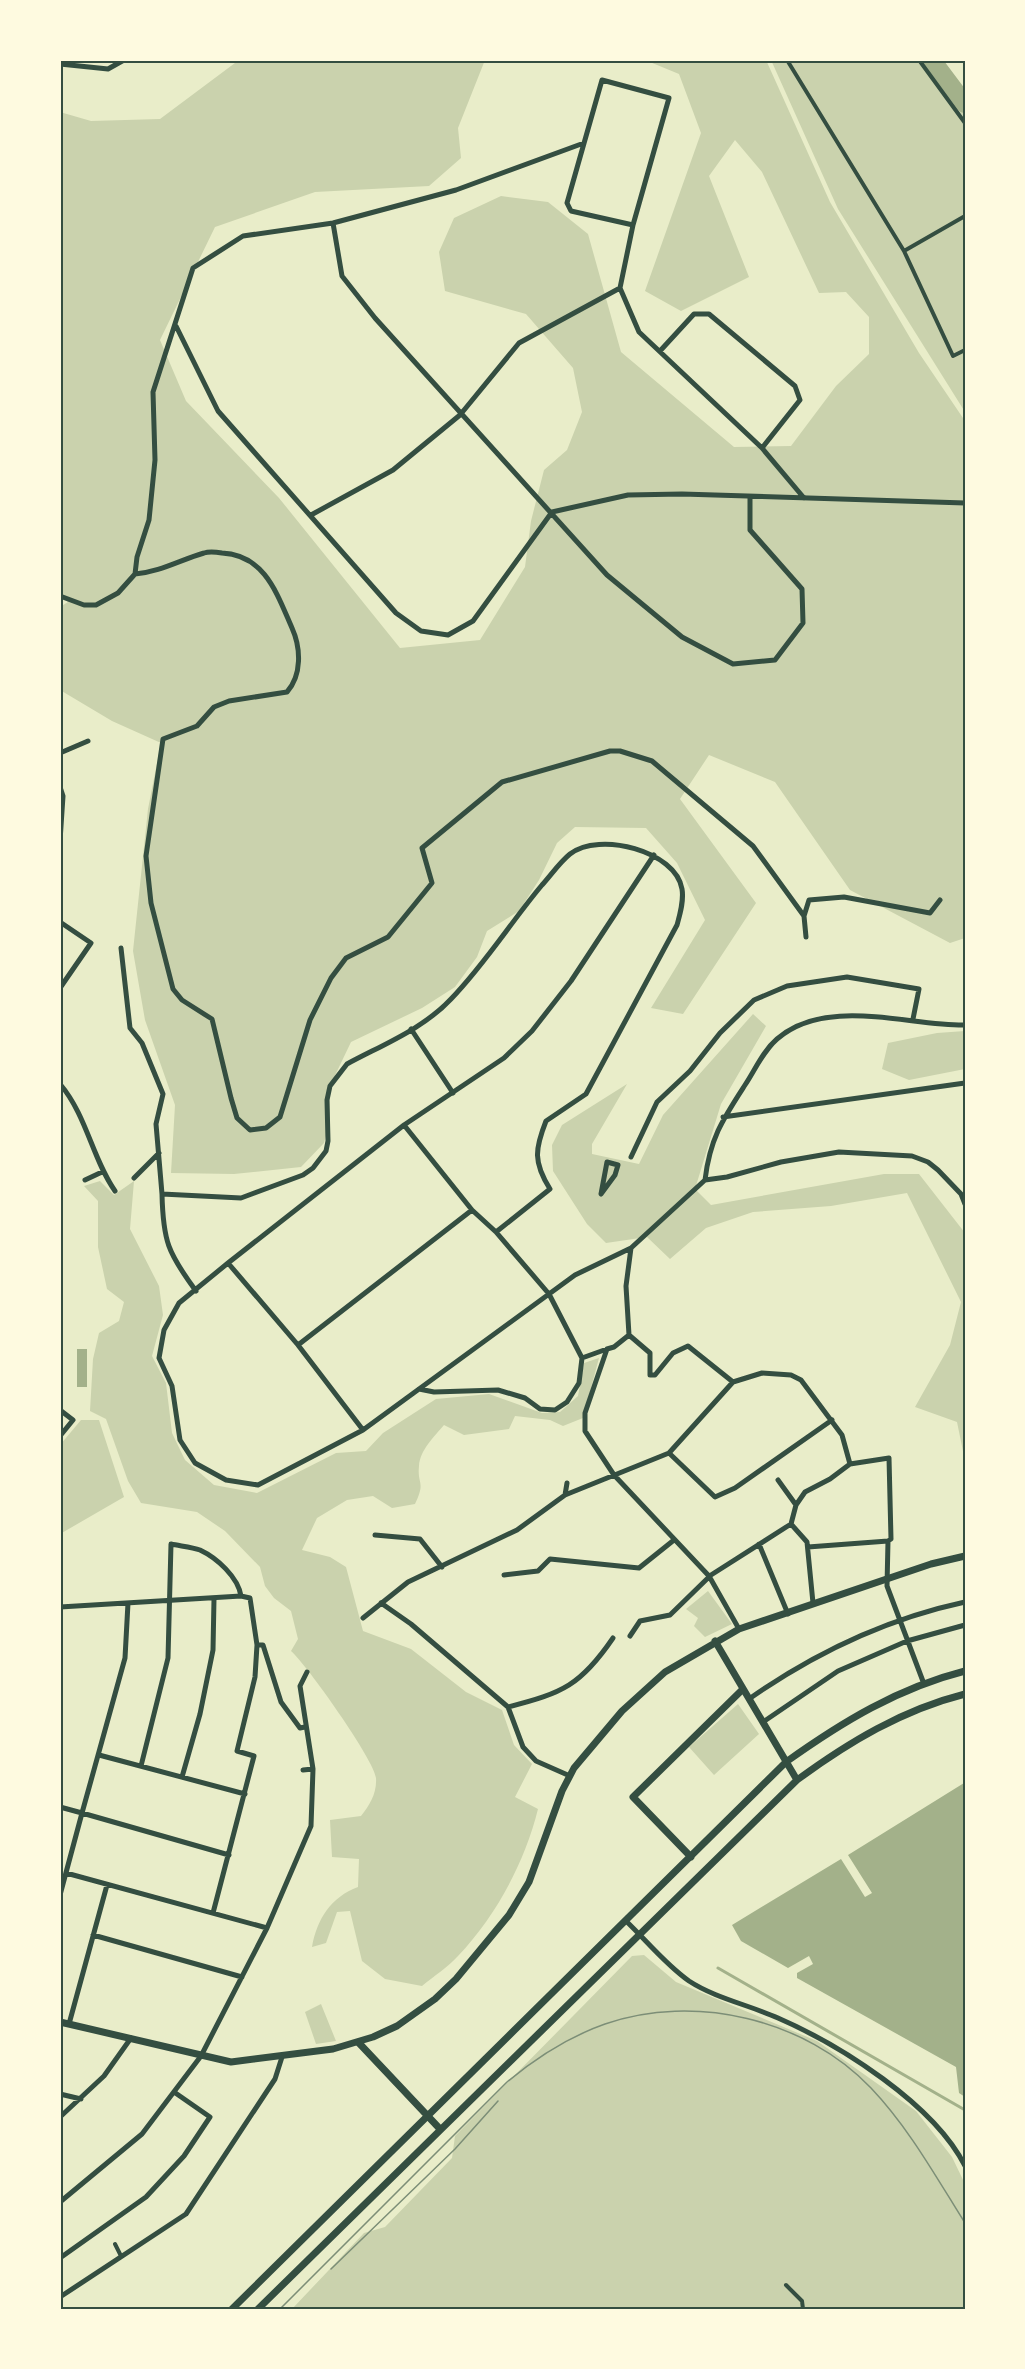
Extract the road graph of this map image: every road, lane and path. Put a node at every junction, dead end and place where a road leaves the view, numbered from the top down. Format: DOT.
graph roads {
  1 [pos="124,60"];
  2 [pos="787,60"];
  3 [pos="919,60"];
  4 [pos="60,64"];
  5 [pos="965,123"];
  6 [pos="584,143"];
  7 [pos="965,216"];
  8 [pos="333,223"];
  9 [pos="633,225"];
  10 [pos="904,251"];
  11 [pos="620,288"];
  12 [pos="176,326"];
  13 [pos="965,350"];
  14 [pos="660,351"];
  15 [pos="460,415"];
  16 [pos="762,448"];
  17 [pos="750,498"];
  18 [pos="804,498"];
  19 [pos="965,503"];
  20 [pos="552,513"];
  21 [pos="311,515"];
  22 [pos="135,574"];
  23 [pos="60,596"];
  24 [pos="88,741"];
  25 [pos="60,753"];
  26 [pos="60,787"];
  27 [pos="60,841"];
  28 [pos="654,855"];
  29 [pos="940,900"];
  30 [pos="804,916"];
  31 [pos="60,922"];
  32 [pos="806,937"];
  33 [pos="121,948"];
  34 [pos="60,988"];
  35 [pos="913,1019"];
  36 [pos="965,1025"];
  37 [pos="411,1029"];
  38 [pos="965,1083"];
  39 [pos="60,1084"];
  40 [pos="453,1093"];
  41 [pos="723,1117"];
  42 [pos="404,1125"];
  43 [pos="159,1153"];
  44 [pos="631,1157"];
  45 [pos="102,1172"];
  46 [pos="134,1178"];
  47 [pos="85,1180"];
  48 [pos="705,1180"];
  49 [pos="115,1191"];
  50 [pos="963,1193"];
  51 [pos="162,1194"];
  52 [pos="601,1194"];
  53 [pos="965,1204"];
  54 [pos="472,1210"];
  55 [pos="496,1232"];
  56 [pos="631,1248"];
  57 [pos="228,1263"];
  58 [pos="196,1290"];
  59 [pos="549,1294"];
  60 [pos="629,1335"];
  61 [pos="298,1344"];
  62 [pos="607,1349"];
  63 [pos="582,1358"];
  64 [pos="733,1382"];
  65 [pos="418,1389"];
  66 [pos="60,1410"];
  67 [pos="832,1420"];
  68 [pos="363,1430"];
  69 [pos="60,1436"];
  70 [pos="669,1454"];
  71 [pos="850,1464"];
  72 [pos="614,1475"];
  73 [pos="778,1480"];
  74 [pos="567,1483"];
  75 [pos="565,1495"];
  76 [pos="796,1504"];
  77 [pos="791,1524"];
  78 [pos="375,1535"];
  79 [pos="674,1540"];
  80 [pos="888,1541"];
  81 [pos="759,1544"];
  82 [pos="808,1547"];
  83 [pos="965,1556"];
  84 [pos="442,1567"];
  85 [pos="504,1575"];
  86 [pos="886,1579"];
  87 [pos="710,1580"];
  88 [pos="241,1596"];
  89 [pos="214,1599"];
  90 [pos="171,1601"];
  91 [pos="965,1602"];
  92 [pos="128,1603"];
  93 [pos="381,1603"];
  94 [pos="813,1603"];
  95 [pos="60,1607"];
  96 [pos="788,1614"];
  97 [pos="363,1618"];
  98 [pos="900,1618"];
  99 [pos="965,1625"];
  100 [pos="739,1629"];
  101 [pos="630,1636"];
  102 [pos="613,1638"];
  103 [pos="716,1641"];
  104 [pos="907,1641"];
  105 [pos="257,1645"];
  106 [pos="965,1671"];
  107 [pos="307,1672"];
  108 [pos="924,1684"];
  109 [pos="744,1689"];
  110 [pos="965,1694"];
  111 [pos="749,1699"];
  112 [pos="508,1707"];
  113 [pos="763,1722"];
  114 [pos="305,1727"];
  115 [pos="99,1755"];
  116 [pos="786,1762"];
  117 [pos="141,1766"];
  118 [pos="312,1769"];
  119 [pos="303,1770"];
  120 [pos="570,1776"];
  121 [pos="182,1777"];
  122 [pos="797,1780"];
  123 [pos="245,1794"];
  124 [pos="60,1807"];
  125 [pos="82,1813"];
  126 [pos="229,1855"];
  127 [pos="691,1857"];
  128 [pos="66,1873"];
  129 [pos="107,1885"];
  130 [pos="60,1895"];
  131 [pos="213,1913"];
  132 [pos="626,1921"];
  133 [pos="267,1928"];
  134 [pos="639,1933"];
  135 [pos="93,1935"];
  136 [pos="242,1977"];
  137 [pos="60,2022"];
  138 [pos="69,2024"];
  139 [pos="131,2038"];
  140 [pos="358,2042"];
  141 [pos="201,2056"];
  142 [pos="282,2057"];
  143 [pos="174,2092"];
  144 [pos="60,2094"];
  145 [pos="81,2099"];
  146 [pos="60,2116"];
  147 [pos="427,2116"];
  148 [pos="440,2129"];
  149 [pos="965,2166"];
  150 [pos="60,2202"];
  151 [pos="115,2244"];
  152 [pos="122,2257"];
  153 [pos="60,2258"];
  154 [pos="786,2285"];
  155 [pos="60,2296"];
  156 [pos="231,2309"];
  157 [pos="258,2309"];
  158 [pos="803,2309"];
  1 -- 4 [label="street"];
  2 -- 10 [label="street"];
  3 -- 5 [label="street"];
  6 -- 8 [label="street"];
  6 -- 9 [label="street"];
  6 -- 9 [label="street"];
  7 -- 10 [label="street"];
  8 -- 12 [label="street"];
  8 -- 15 [label="street"];
  9 -- 11 [label="street"];
  10 -- 13 [label="street"];
  11 -- 14 [label="street"];
  11 -- 15 [label="street"];
  12 -- 21 [label="street"];
  12 -- 22 [label="street"];
  14 -- 16 [label="street"];
  14 -- 16 [label="street"];
  15 -- 20 [label="street"];
  15 -- 21 [label="street"];
  16 -- 18 [label="street"];
  17 -- 18 [label="street"];
  17 -- 20 [label="street"];
  17 -- 20 [label="street"];
  18 -- 19 [label="street"];
  20 -- 21 [label="street"];
  22 -- 23 [label="street"];
  22 -- 30 [label="street"];
  24 -- 25 [label="street"];
  26 -- 27 [label="street"];
  28 -- 37 [label="street"];
  28 -- 40 [label="street"];
  28 -- 55 [label="street"];
  29 -- 30 [label="street"];
  30 -- 32 [label="street"];
  31 -- 34 [label="street"];
  33 -- 43 [label="street"];
  35 -- 36 [label="street"];
  35 -- 41 [label="street"];
  35 -- 44 [label="street"];
  37 -- 40 [label="street"];
  37 -- 51 [label="street"];
  38 -- 41 [label="street"];
  39 -- 45 [label="street"];
  40 -- 42 [label="street"];
  41 -- 48 [label="street"];
  42 -- 54 [label="street"];
  42 -- 57 [label="street"];
  43 -- 46 [label="street"];
  43 -- 51 [label="street"];
  45 -- 47 [label="street"];
  45 -- 49 [label="street"];
  48 -- 50 [label="street"];
  48 -- 56 [label="street"];
  50 -- 53 [label="street"];
  51 -- 58 [label="street"];
  52 -- 52 [label="street"];
  54 -- 55 [label="street"];
  54 -- 61 [label="street"];
  55 -- 59 [label="street"];
  56 -- 59 [label="street"];
  56 -- 60 [label="street"];
  57 -- 58 [label="street"];
  57 -- 61 [label="street"];
  58 -- 68 [label="street"];
  59 -- 63 [label="street"];
  59 -- 65 [label="street"];
  60 -- 62 [label="street"];
  60 -- 64 [label="street"];
  61 -- 68 [label="street"];
  62 -- 63 [label="street"];
  62 -- 72 [label="street"];
  63 -- 65 [label="street"];
  64 -- 67 [label="street"];
  64 -- 70 [label="street"];
  65 -- 68 [label="street"];
  66 -- 69 [label="street"];
  67 -- 70 [label="street"];
  67 -- 71 [label="street"];
  70 -- 72 [label="street"];
  71 -- 76 [label="street"];
  71 -- 80 [label="street"];
  72 -- 75 [label="street"];
  72 -- 79 [label="street"];
  73 -- 76 [label="street"];
  74 -- 75 [label="street"];
  75 -- 84 [label="street"];
  76 -- 77 [label="street"];
  77 -- 81 [label="street"];
  77 -- 82 [label="street"];
  78 -- 84 [label="street"];
  79 -- 85 [label="street"];
  79 -- 87 [label="street"];
  80 -- 82 [label="street"];
  80 -- 86 [label="street"];
  81 -- 87 [label="street"];
  81 -- 96 [label="street"];
  82 -- 94 [label="street"];
  83 -- 86 [label="street"];
  84 -- 93 [label="street"];
  86 -- 94 [label="street"];
  86 -- 98 [label="street"];
  87 -- 100 [label="street"];
  87 -- 101 [label="street"];
  88 -- 89 [label="street"];
  88 -- 90 [label="street"];
  88 -- 105 [label="street"];
  89 -- 90 [label="street"];
  89 -- 121 [label="street"];
  90 -- 92 [label="street"];
  90 -- 117 [label="street"];
  91 -- 98 [label="street"];
  92 -- 95 [label="street"];
  92 -- 115 [label="street"];
  93 -- 97 [label="street"];
  93 -- 112 [label="street"];
  94 -- 96 [label="street"];
  96 -- 100 [label="street"];
  98 -- 104 [label="street"];
  98 -- 111 [label="street"];
  99 -- 104 [label="street"];
  100 -- 103 [label="street"];
  102 -- 112 [label="street"];
  103 -- 109 [label="street"];
  103 -- 120 [label="street"];
  104 -- 108 [label="street"];
  104 -- 113 [label="street"];
  105 -- 114 [label="street"];
  105 -- 123 [label="street"];
  106 -- 108 [label="street"];
  107 -- 114 [label="street"];
  108 -- 116 [label="street"];
  109 -- 111 [label="street"];
  109 -- 127 [label="street"];
  110 -- 122 [label="street"];
  111 -- 113 [label="street"];
  112 -- 120 [label="street"];
  113 -- 116 [label="street"];
  114 -- 118 [label="street"];
  115 -- 117 [label="street"];
  115 -- 125 [label="street"];
  116 -- 122 [label="street"];
  116 -- 127 [label="street"];
  117 -- 121 [label="street"];
  118 -- 119 [label="street"];
  118 -- 133 [label="street"];
  120 -- 140 [label="street"];
  121 -- 123 [label="street"];
  122 -- 134 [label="street"];
  123 -- 126 [label="street"];
  124 -- 125 [label="street"];
  125 -- 126 [label="street"];
  125 -- 128 [label="street"];
  126 -- 131 [label="street"];
  127 -- 132 [label="street"];
  128 -- 129 [label="street"];
  128 -- 130 [label="street"];
  129 -- 131 [label="street"];
  129 -- 135 [label="street"];
  131 -- 133 [label="street"];
  132 -- 134 [label="street"];
  132 -- 147 [label="street"];
  133 -- 136 [label="street"];
  134 -- 148 [label="street"];
  134 -- 149 [label="street"];
  135 -- 136 [label="street"];
  135 -- 138 [label="street"];
  136 -- 141 [label="street"];
  137 -- 138 [label="street"];
  138 -- 139 [label="street"];
  139 -- 141 [label="street"];
  139 -- 145 [label="street"];
  140 -- 142 [label="street"];
  140 -- 147 [label="street"];
  141 -- 142 [label="street"];
  141 -- 143 [label="street"];
  142 -- 152 [label="street"];
  143 -- 150 [label="street"];
  143 -- 153 [label="street"];
  144 -- 145 [label="street"];
  145 -- 146 [label="street"];
  147 -- 148 [label="street"];
  147 -- 156 [label="street"];
  148 -- 157 [label="street"];
  151 -- 152 [label="street"];
  152 -- 155 [label="street"];
  154 -- 158 [label="street"];
}
